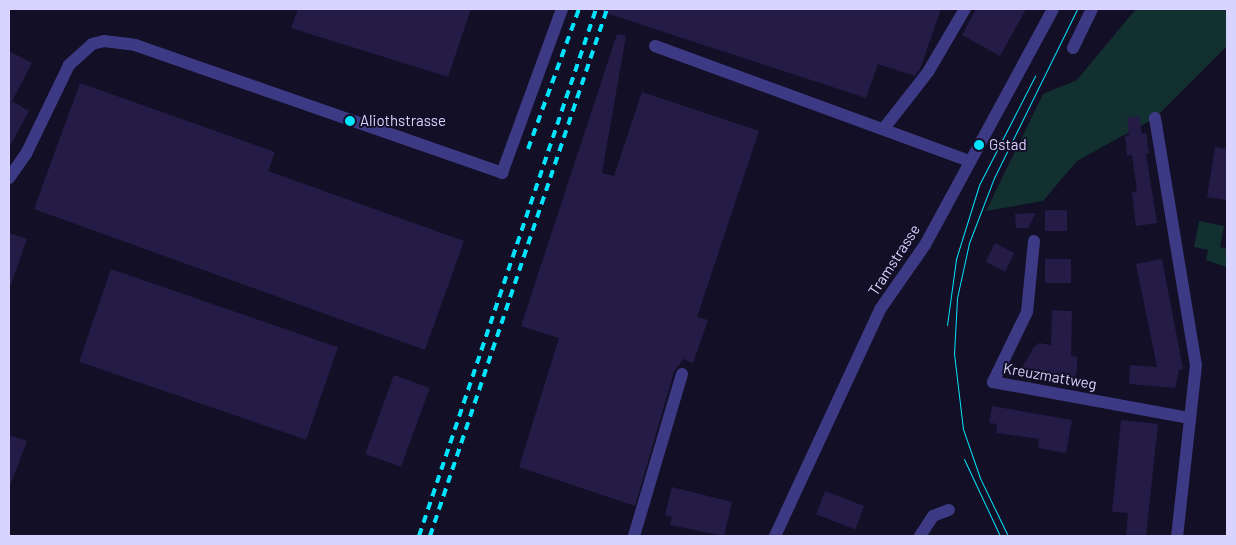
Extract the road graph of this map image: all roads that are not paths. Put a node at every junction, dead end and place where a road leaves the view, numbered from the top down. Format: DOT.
graph roads {
  1 [pos="562,9"];
  2 [pos="965,9"];
  3 [pos="1053,9"];
  4 [pos="1092,9"];
  5 [pos="655,46"];
  6 [pos="1073,48"];
  7 [pos="1155,118"];
  8 [pos="885,128"];
  9 [pos="970,161"];
  10 [pos="9,178"];
  11 [pos="1034,241"];
  12 [pos="682,374"];
  13 [pos="1190,418"];
  14 [pos="949,510"];
  15 [pos="634,536"];
  16 [pos="775,536"];
  17 [pos="920,536"];
  18 [pos="1177,536"];
  1 -- 10 [label="street"];
  2 -- 8 [label="street"];
  3 -- 9 [label="street, Tramstrasse"];
  4 -- 6 [label="street"];
  5 -- 8 [label="street"];
  7 -- 13 [label="street"];
  8 -- 9 [label="street"];
  9 -- 16 [label="street, Tramstrasse"];
  11 -- 13 [label="street, Kreuzmattweg"];
  12 -- 15 [label="street"];
  13 -- 18 [label="street"];
  14 -- 17 [label="street"];
}
